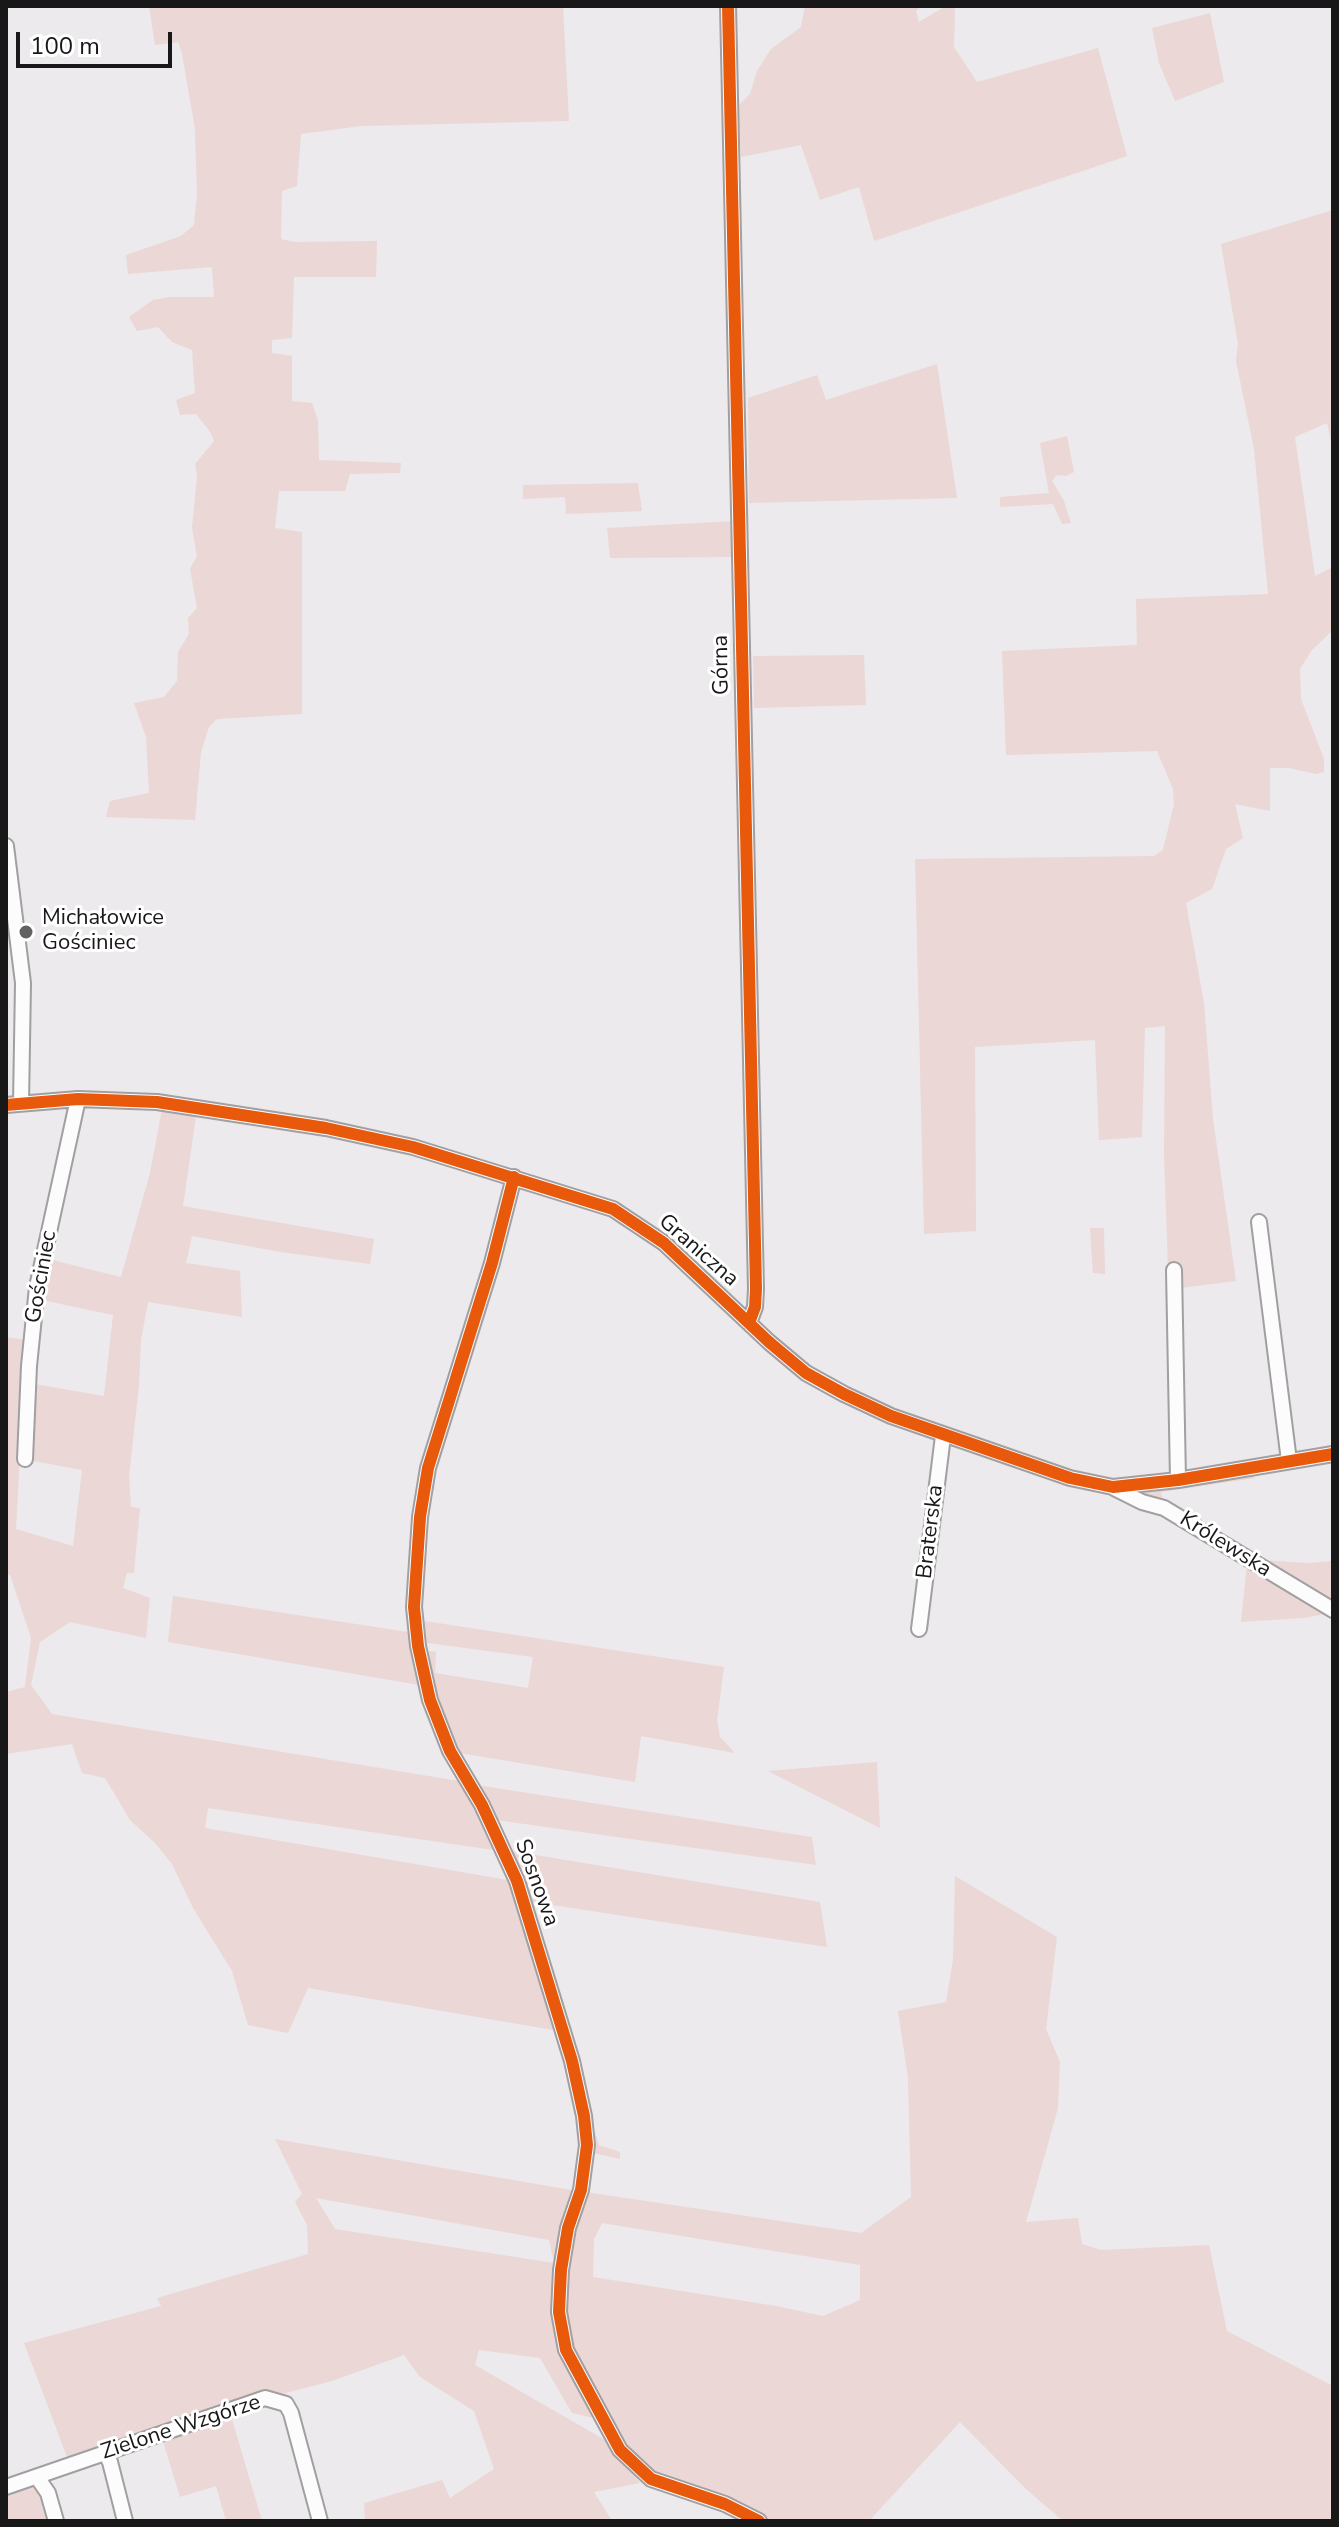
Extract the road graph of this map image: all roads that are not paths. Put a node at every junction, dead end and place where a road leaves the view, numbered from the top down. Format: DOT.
graph roads {
  1 [pos="728,6"];
  2 [pos="6,846"];
  3 [pos="78,1099"];
  4 [pos="13,1104"];
  5 [pos="514,1177"];
  6 [pos="1259,1222"];
  7 [pos="1174,1270"];
  8 [pos="749,1323"];
  9 [pos="943,1436"];
  10 [pos="1333,1454"];
  11 [pos="25,1459"];
  12 [pos="1289,1461"];
  13 [pos="1178,1480"];
  14 [pos="1113,1487"];
  15 [pos="1333,1610"];
  16 [pos="919,1629"];
  17 [pos="105,2452"];
  18 [pos="37,2477"];
  19 [pos="6,2487"];
  20 [pos="56,2521"];
  21 [pos="125,2521"];
  22 [pos="320,2521"];
  23 [pos="759,2521"];
  1 -- 8 [label="street, Górna"];
  2 -- 4 [label="street"];
  3 -- 4 [label="street, Graniczna"];
  3 -- 5 [label="street, Graniczna"];
  3 -- 11 [label="street, Gościniec"];
  5 -- 8 [label="street, Graniczna"];
  5 -- 23 [label="street, Sosnowa"];
  6 -- 12 [label="street"];
  7 -- 13 [label="street"];
  8 -- 9 [label="street, Graniczna"];
  9 -- 14 [label="street, Graniczna"];
  9 -- 16 [label="street, Braterska"];
  10 -- 12 [label="street, Graniczna"];
  12 -- 13 [label="street, Graniczna"];
  13 -- 14 [label="street, Graniczna"];
  14 -- 15 [label="street, Królewska"];
  17 -- 18 [label="street, Zielone Wzgórze"];
  17 -- 21 [label="street"];
  17 -- 22 [label="street, Zielone Wzgórze"];
  18 -- 19 [label="street, Zielone Wzgórze"];
  18 -- 20 [label="street"];
}
